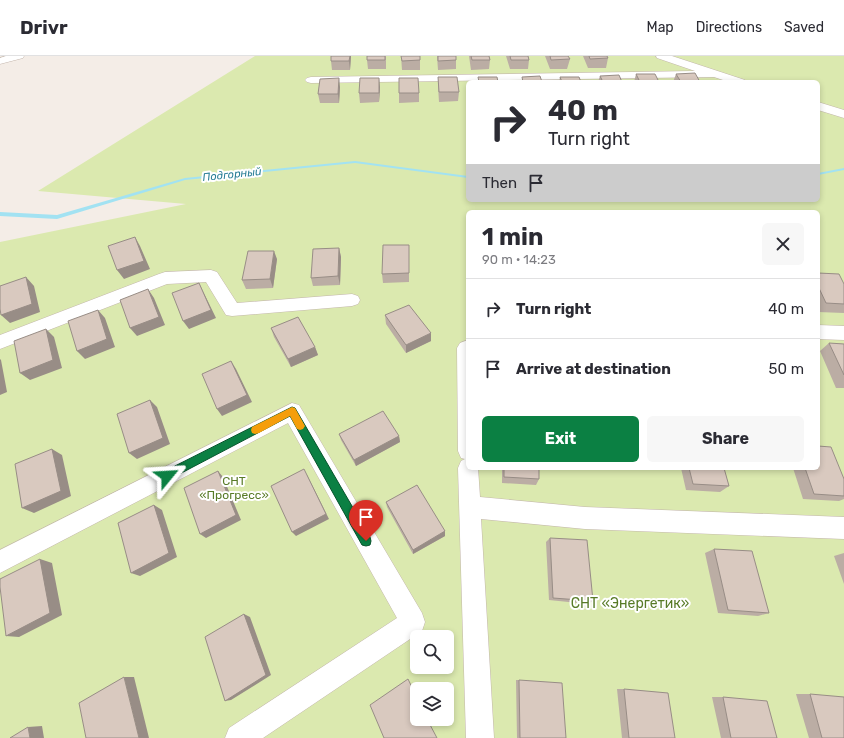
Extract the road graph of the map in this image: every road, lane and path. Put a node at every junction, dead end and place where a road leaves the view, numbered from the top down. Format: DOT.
graph roads {
  1 [pos="19,56"];
  2 [pos="661,56"];
  3 [pos="0,61"];
  4 [pos="713,74"];
  5 [pos="311,80"];
  6 [pos="734,80"];
  7 [pos="820,107"];
  8 [pos="844,114"];
  9 [pos="352,300"];
  10 [pos="820,332"];
  11 [pos="844,333"];
  12 [pos="0,342"];
  13 [pos="468,470"];
  14 [pos="470,507"];
  15 [pos="844,528"];
  16 [pos="0,562"];
  17 [pos="239,738"];
  18 [pos="480,738"];
  1 -- 3 [label="street"];
  2 -- 4 [label="street"];
  4 -- 5 [label="street"];
  4 -- 6 [label="street"];
  7 -- 8 [label="street"];
  9 -- 12 [label="street"];
  10 -- 11 [label="street"];
  13 -- 14 [label="street"];
  14 -- 15 [label="street"];
  14 -- 18 [label="street"];
  16 -- 17 [label="street"];
}
